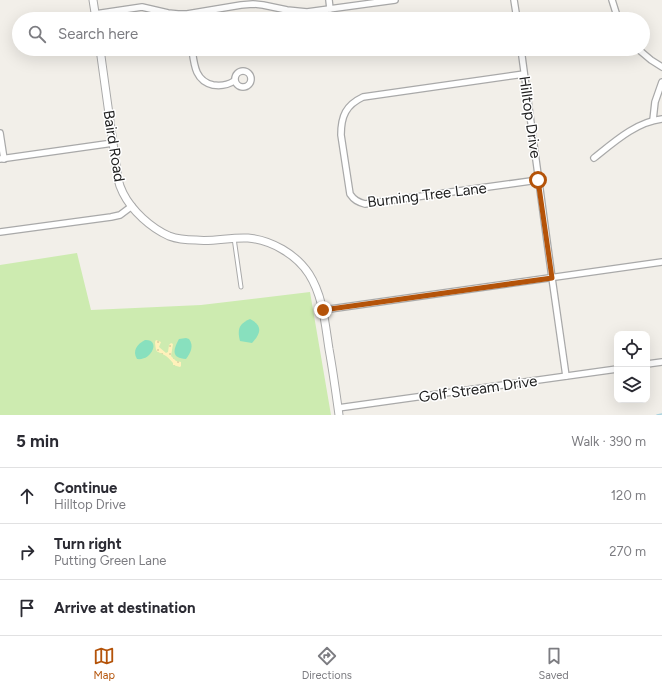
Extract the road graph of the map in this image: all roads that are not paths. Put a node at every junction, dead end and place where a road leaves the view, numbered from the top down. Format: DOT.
graph roads {
  1 [pos="93,0"];
  2 [pos="329,0"];
  3 [pos="395,0"];
  4 [pos="514,0"];
  5 [pos="612,0"];
  6 [pos="330,9"];
  7 [pos="95,12"];
  8 [pos="116,12"];
  9 [pos="164,12"];
  10 [pos="207,12"];
  11 [pos="298,12"];
  12 [pos="307,12"];
  13 [pos="516,12"];
  14 [pos="616,12"];
  15 [pos="101,56"];
  16 [pos="193,56"];
  17 [pos="522,56"];
  18 [pos="646,56"];
  19 [pos="662,67"];
  20 [pos="524,74"];
  21 [pos="234,81"];
  22 [pos="662,82"];
  23 [pos="662,119"];
  24 [pos="652,120"];
  25 [pos="0,133"];
  26 [pos="113,142"];
  27 [pos="594,158"];
  28 [pos="2,159"];
  29 [pos="538,180"];
  30 [pos="132,206"];
  31 [pos="0,232"];
  32 [pos="234,238"];
  33 [pos="662,262"];
  34 [pos="552,278"];
  35 [pos="241,287"];
  36 [pos="323,310"];
  37 [pos="662,362"];
  38 [pos="650,364"];
  39 [pos="614,369"];
  40 [pos="566,376"];
  41 [pos="339,412"];
  1 -- 7 [label="street"];
  2 -- 6 [label="street"];
  3 -- 6 [label="street"];
  4 -- 13 [label="street"];
  5 -- 14 [label="street"];
  6 -- 12 [label="street"];
  8 -- 9 [label="street"];
  10 -- 11 [label="street"];
  15 -- 26 [label="street, Baird Road"];
  16 -- 21 [label="street"];
  17 -- 20 [label="street, Hilltop Drive"];
  18 -- 19 [label="street"];
  20 -- 29 [label="street, Hilltop Drive"];
  20 -- 29 [label="street, Burning Tree Lane"];
  22 -- 24 [label="street"];
  23 -- 24 [label="street"];
  24 -- 27 [label="street"];
  25 -- 28 [label="street"];
  26 -- 28 [label="street"];
  26 -- 30 [label="street, Baird Road"];
  29 -- 34 [label="street, Hilltop Drive"];
  30 -- 31 [label="street"];
  30 -- 32 [label="street, Baird Road"];
  32 -- 35 [label="lane"];
  32 -- 36 [label="street, Baird Road"];
  33 -- 34 [label="street"];
  34 -- 36 [label="street"];
  34 -- 40 [label="street, Hilltop Drive"];
  36 -- 41 [label="street, Baird Road"];
  37 -- 38 [label="street"];
  39 -- 40 [label="street, Golf Stream Drive"];
  40 -- 41 [label="street, Golf Stream Drive"];
}
